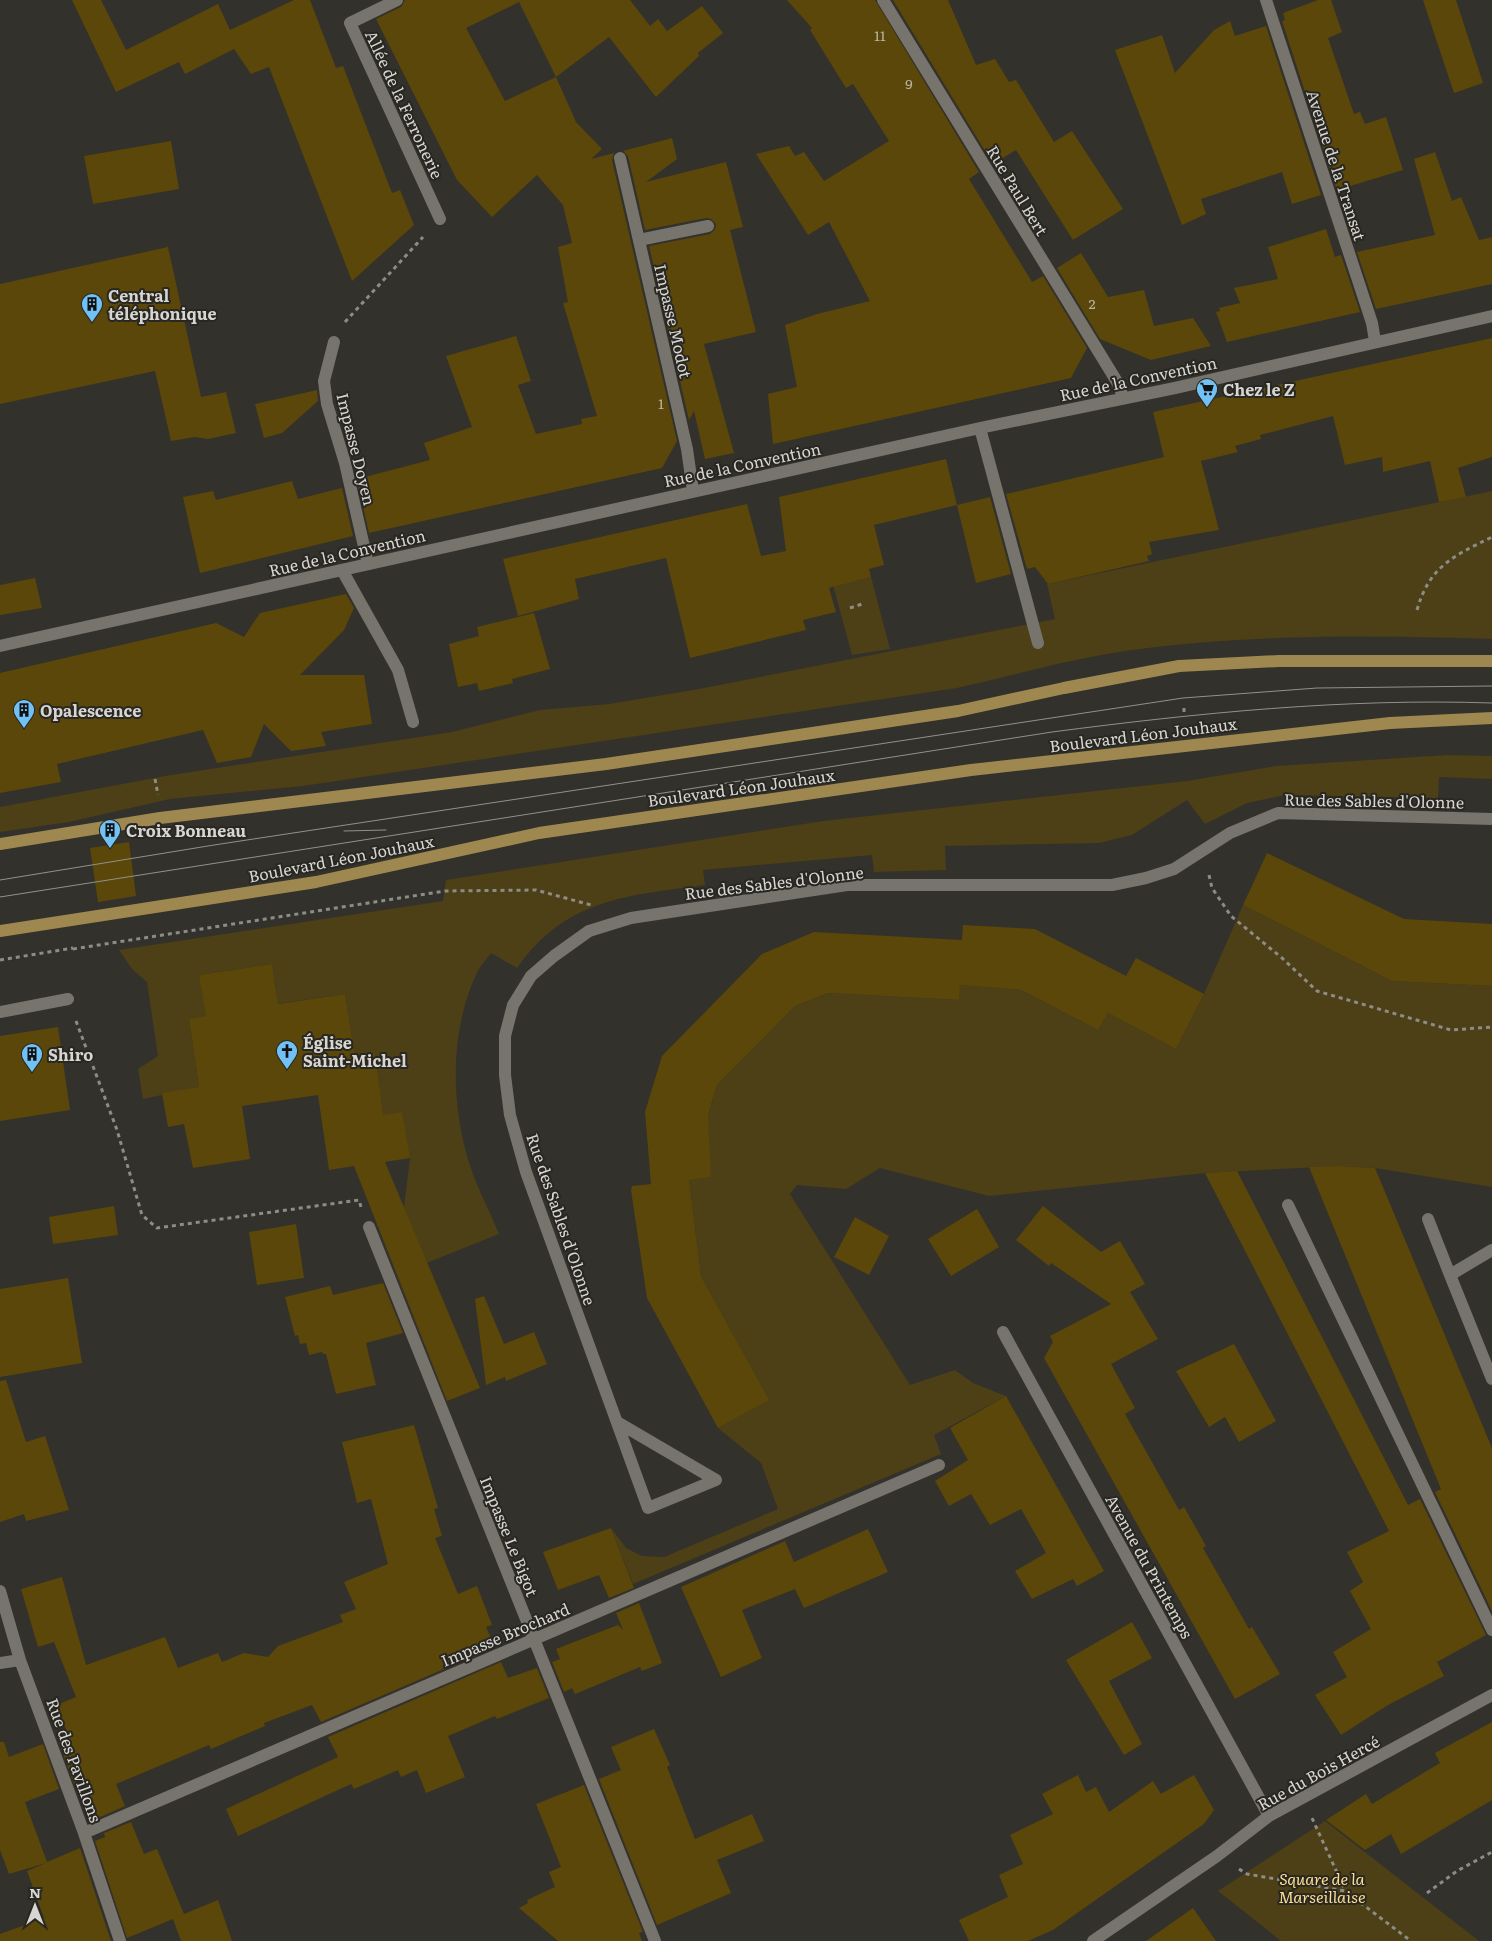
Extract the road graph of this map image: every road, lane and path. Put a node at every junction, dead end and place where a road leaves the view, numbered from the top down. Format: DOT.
graph roads {
  1 [pos="397,0"];
  2 [pos="883,0"];
  3 [pos="1266,0"];
  4 [pos="620,158"];
  5 [pos="440,219"];
  6 [pos="708,226"];
  7 [pos="639,240"];
  8 [pos="1492,316"];
  9 [pos="1375,341"];
  10 [pos="334,342"];
  11 [pos="1123,398"];
  12 [pos="980,428"];
  13 [pos="693,491"];
  14 [pos="1492,538"];
  15 [pos="368,564"];
  16 [pos="342,570"];
  17 [pos="862,604"];
  18 [pos="850,608"];
  19 [pos="1417,610"];
  20 [pos="1038,643"];
  21 [pos="0,646"];
  22 [pos="1492,661"];
  23 [pos="1184,708"];
  24 [pos="1184,715"];
  25 [pos="1492,718"];
  26 [pos="413,722"];
  27 [pos="155,779"];
  28 [pos="158,799"];
  29 [pos="1492,819"];
  30 [pos="0,844"];
  31 [pos="1204,850"];
  32 [pos="631,918"];
  33 [pos="0,930"];
  34 [pos="73,949"];
  35 [pos="68,999"];
  36 [pos="0,1012"];
  37 [pos="1492,1027"];
  38 [pos="1288,1205"];
  39 [pos="1428,1219"];
  40 [pos="369,1226"];
  41 [pos="1492,1250"];
  42 [pos="1450,1275"];
  43 [pos="1003,1332"];
  44 [pos="1492,1378"];
  45 [pos="616,1422"];
  46 [pos="938,1465"];
  47 [pos="0,1590"];
  48 [pos="1492,1630"];
  49 [pos="533,1639"];
  50 [pos="20,1660"];
  51 [pos="0,1662"];
  52 [pos="1492,1695"];
  53 [pos="1302,1796"];
  54 [pos="1270,1816"];
  55 [pos="84,1833"];
  56 [pos="1492,1852"];
  57 [pos="1217,1856"];
  58 [pos="1345,1891"];
  59 [pos="1427,1893"];
  60 [pos="120,1941"];
  61 [pos="655,1941"];
  62 [pos="1093,1941"];
  63 [pos="1411,1941"];
  1 -- 5 [label="street, Allée de la Ferronerie"];
  2 -- 11 [label="street, Rue Paul Bert"];
  3 -- 9 [label="street, Avenue de la Transat"];
  4 -- 7 [label="street, Impasse Modot"];
  5 -- 10 [label="path"];
  6 -- 7 [label="street"];
  7 -- 13 [label="street, Impasse Modot"];
  8 -- 9 [label="street, Rue de la Convention"];
  9 -- 11 [label="street, Rue de la Convention"];
  10 -- 15 [label="street, Impasse Doyen"];
  11 -- 12 [label="street, Rue de la Convention"];
  12 -- 13 [label="street, Rue de la Convention"];
  12 -- 20 [label="street"];
  13 -- 15 [label="street, Rue de la Convention"];
  14 -- 19 [label="path"];
  15 -- 16 [label="street, Rue de la Convention"];
  16 -- 21 [label="street, Rue de la Convention"];
  16 -- 26 [label="street"];
  17 -- 18 [label="path"];
  22 -- 30 [label="main road"];
  23 -- 24 [label="path"];
  25 -- 33 [label="main road, Boulevard Léon Jouhaux"];
  27 -- 28 [label="path"];
  29 -- 31 [label="street, Rue des Sables d'Olonne"];
  31 -- 32 [label="street, Rue des Sables d'Olonne"];
  31 -- 37 [label="path"];
  32 -- 34 [label="path"];
  32 -- 45 [label="street, Rue des Sables d'Olonne"];
  35 -- 36 [label="street"];
  35 -- 40 [label="path"];
  38 -- 48 [label="street"];
  39 -- 42 [label="street"];
  40 -- 49 [label="street, Impasse Le Bigot"];
  41 -- 42 [label="street"];
  42 -- 44 [label="street"];
  43 -- 54 [label="street, Avenue du Printemps"];
  45 -- 45 [label="street, Rue des Sables d'Olonne"];
  46 -- 49 [label="street, Impasse Brochard"];
  47 -- 50 [label="street, Rue des Pavillons"];
  49 -- 55 [label="street, Impasse Brochard"];
  49 -- 61 [label="street, Impasse Le Bigot"];
  50 -- 51 [label="street"];
  50 -- 55 [label="street, Rue des Pavillons"];
  52 -- 53 [label="street, Rue du Bois Hercé"];
  53 -- 54 [label="street, Rue du Bois Hercé"];
  53 -- 58 [label="path"];
  54 -- 57 [label="street, Rue du Bois Hercé"];
  55 -- 60 [label="street, Rue des Pavillons"];
  56 -- 59 [label="path"];
  57 -- 58 [label="path"];
  57 -- 62 [label="street, Rue du Bois Hercé"];
  58 -- 63 [label="path"];
}
